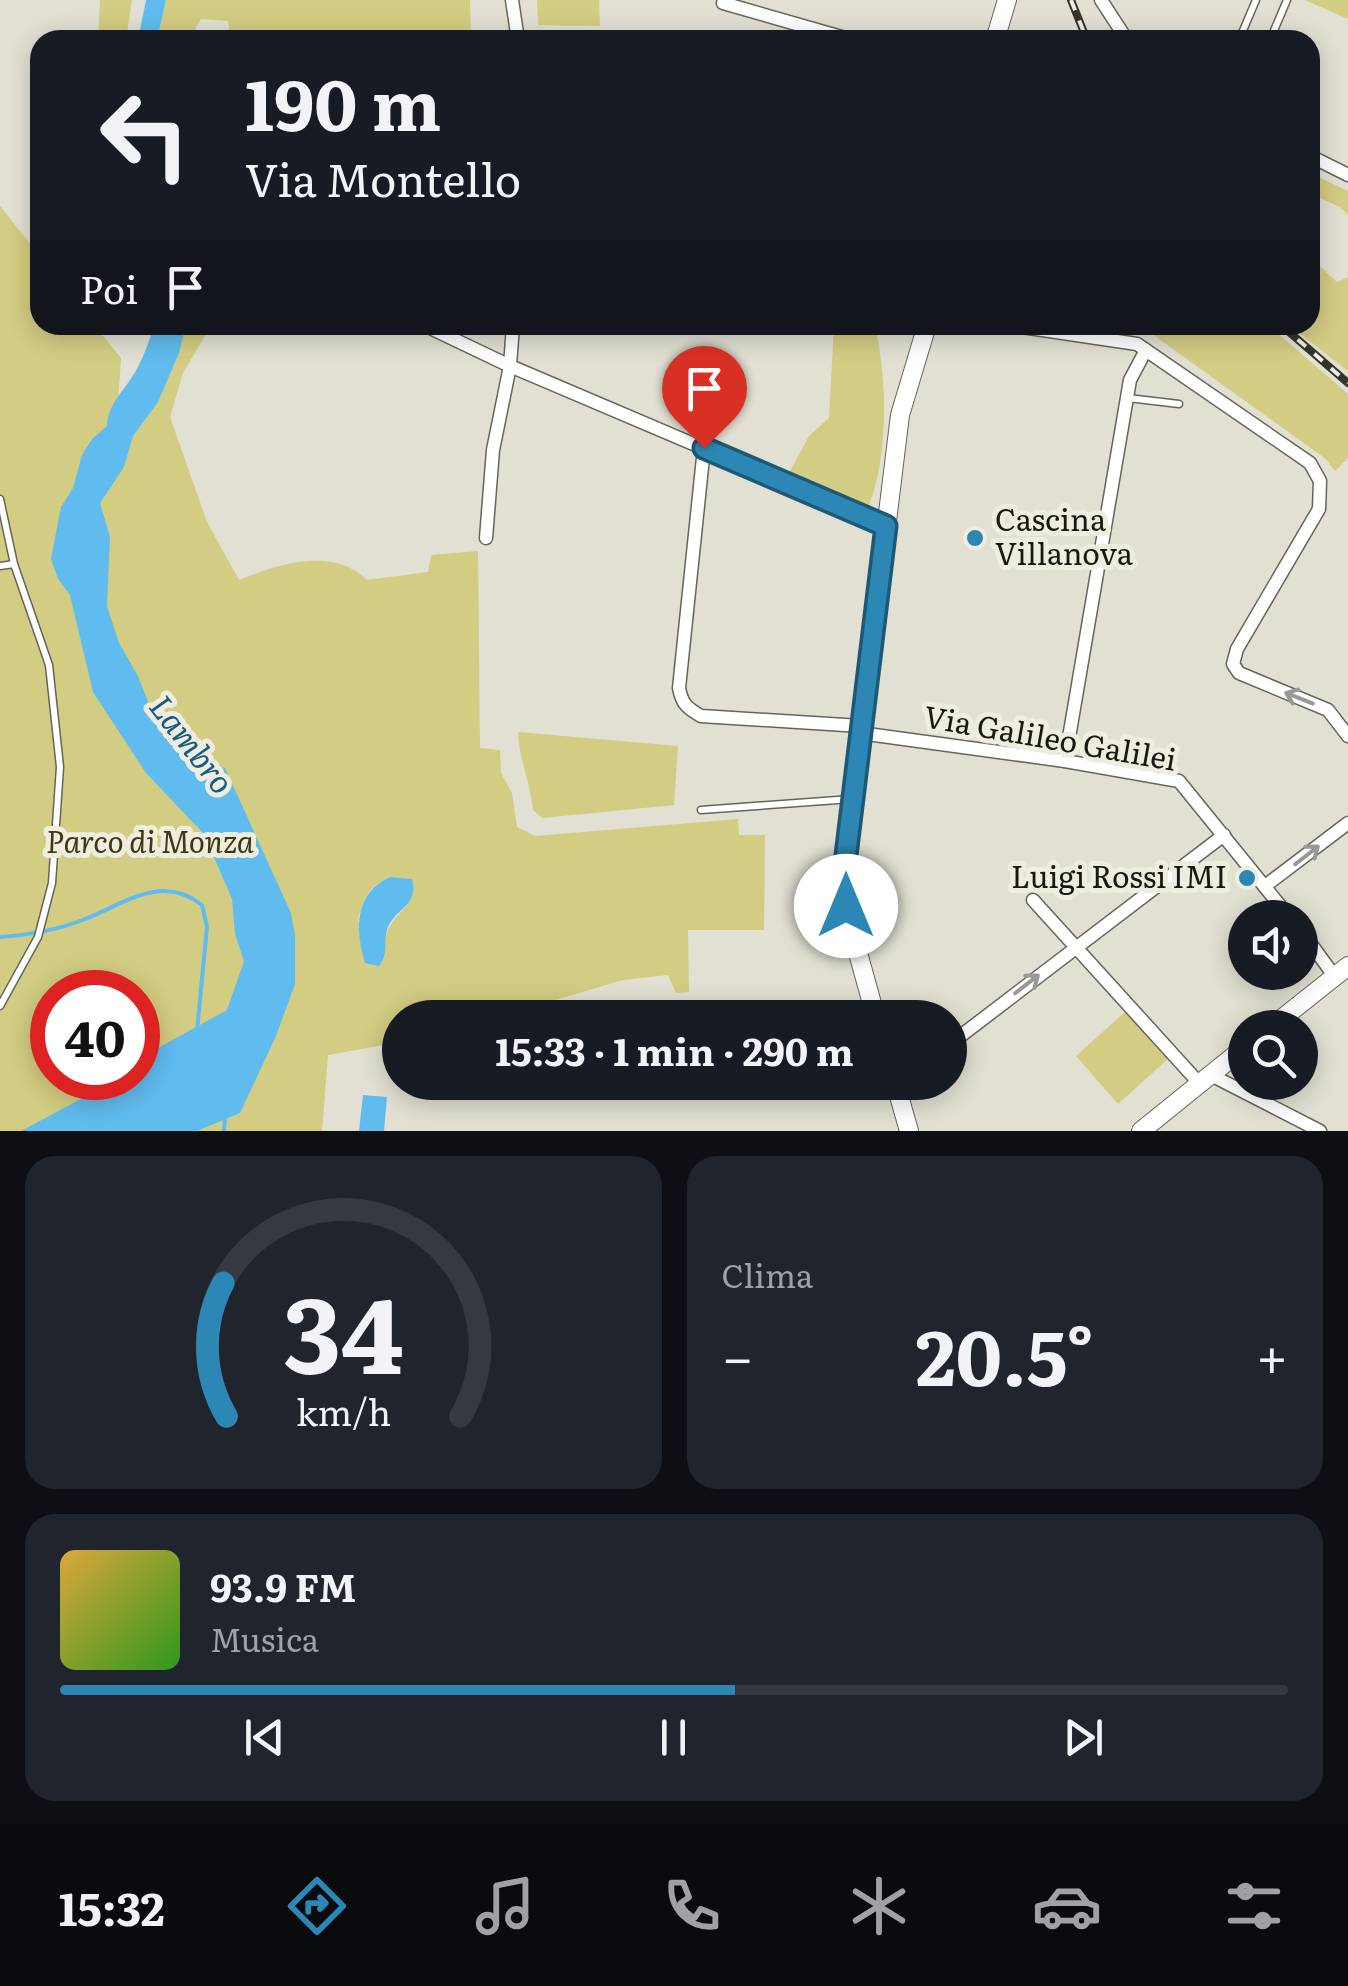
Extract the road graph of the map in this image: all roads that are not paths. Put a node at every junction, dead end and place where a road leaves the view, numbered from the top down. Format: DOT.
graph roads {
  1 [pos="512,0"];
  2 [pos="1007,0"];
  3 [pos="1102,0"];
  4 [pos="1256,0"];
  5 [pos="1287,0"];
  6 [pos="723,3"];
  7 [pos="516,30"];
  8 [pos="817,30"];
  9 [pos="998,30"];
  10 [pos="1121,30"];
  11 [pos="1243,30"];
  12 [pos="1274,30"];
  13 [pos="1320,161"];
  14 [pos="1348,174"];
  15 [pos="445,335"];
  16 [pos="512,335"];
  17 [pos="923,335"];
  18 [pos="1080,335"];
  19 [pos="1146,350"];
  20 [pos="510,366"];
  21 [pos="1126,398"];
  22 [pos="1179,404"];
  23 [pos="704,448"];
  24 [pos="0,499"];
  25 [pos="886,526"];
  26 [pos="486,538"];
  27 [pos="14,564"];
  28 [pos="0,566"];
  29 [pos="861,730"];
  30 [pos="1348,736"];
  31 [pos="1065,761"];
  32 [pos="852,799"];
  33 [pos="702,810"];
  34 [pos="1348,823"];
  35 [pos="1224,835"];
  36 [pos="1265,886"];
  37 [pos="1033,900"];
  38 [pos="1276,900"];
  39 [pos="1076,946"];
  40 [pos="1318,947"];
  41 [pos="1342,972"];
  42 [pos="871,1000"];
  43 [pos="0,1006"];
  44 [pos="1293,1010"];
  45 [pos="967,1031"];
  46 [pos="1228,1059"];
  47 [pos="1204,1078"];
  48 [pos="901,1100"];
  49 [pos="909,1131"];
  50 [pos="1141,1131"];
  51 [pos="1320,1131"];
  1 -- 7 [label="street"];
  2 -- 9 [label="street"];
  3 -- 10 [label="street"];
  4 -- 11 [label="lane"];
  5 -- 12 [label="lane"];
  6 -- 8 [label="street"];
  13 -- 14 [label="street"];
  15 -- 20 [label="street"];
  16 -- 20 [label="street"];
  17 -- 25 [label="street"];
  18 -- 19 [label="street"];
  19 -- 21 [label="street"];
  30 -- 19 [label="street, one-way"];
  20 -- 23 [label="street"];
  20 -- 26 [label="street"];
  21 -- 22 [label="lane"];
  21 -- 31 [label="street"];
  23 -- 25 [label="street"];
  23 -- 29 [label="street, Via Galileo Galilei"];
  24 -- 27 [label="lane"];
  25 -- 29 [label="street"];
  27 -- 28 [label="lane"];
  27 -- 43 [label="lane"];
  29 -- 31 [label="street, Via Galileo Galilei"];
  29 -- 32 [label="street"];
  31 -- 35 [label="street, Via Galileo Galilei"];
  32 -- 33 [label="lane"];
  32 -- 42 [label="street"];
  36 -- 34 [label="street, one-way"];
  35 -- 36 [label="street, Via Galileo Galilei"];
  35 -- 39 [label="street"];
  36 -- 38 [label="street, Via Galileo Galilei"];
  37 -- 39 [label="street"];
  45 -- 39 [label="street, one-way"];
  39 -- 47 [label="street"];
  40 -- 41 [label="street"];
  41 -- 44 [label="street"];
  46 -- 47 [label="street"];
  47 -- 50 [label="street"];
  47 -- 51 [label="street"];
  48 -- 49 [label="street"];
}
